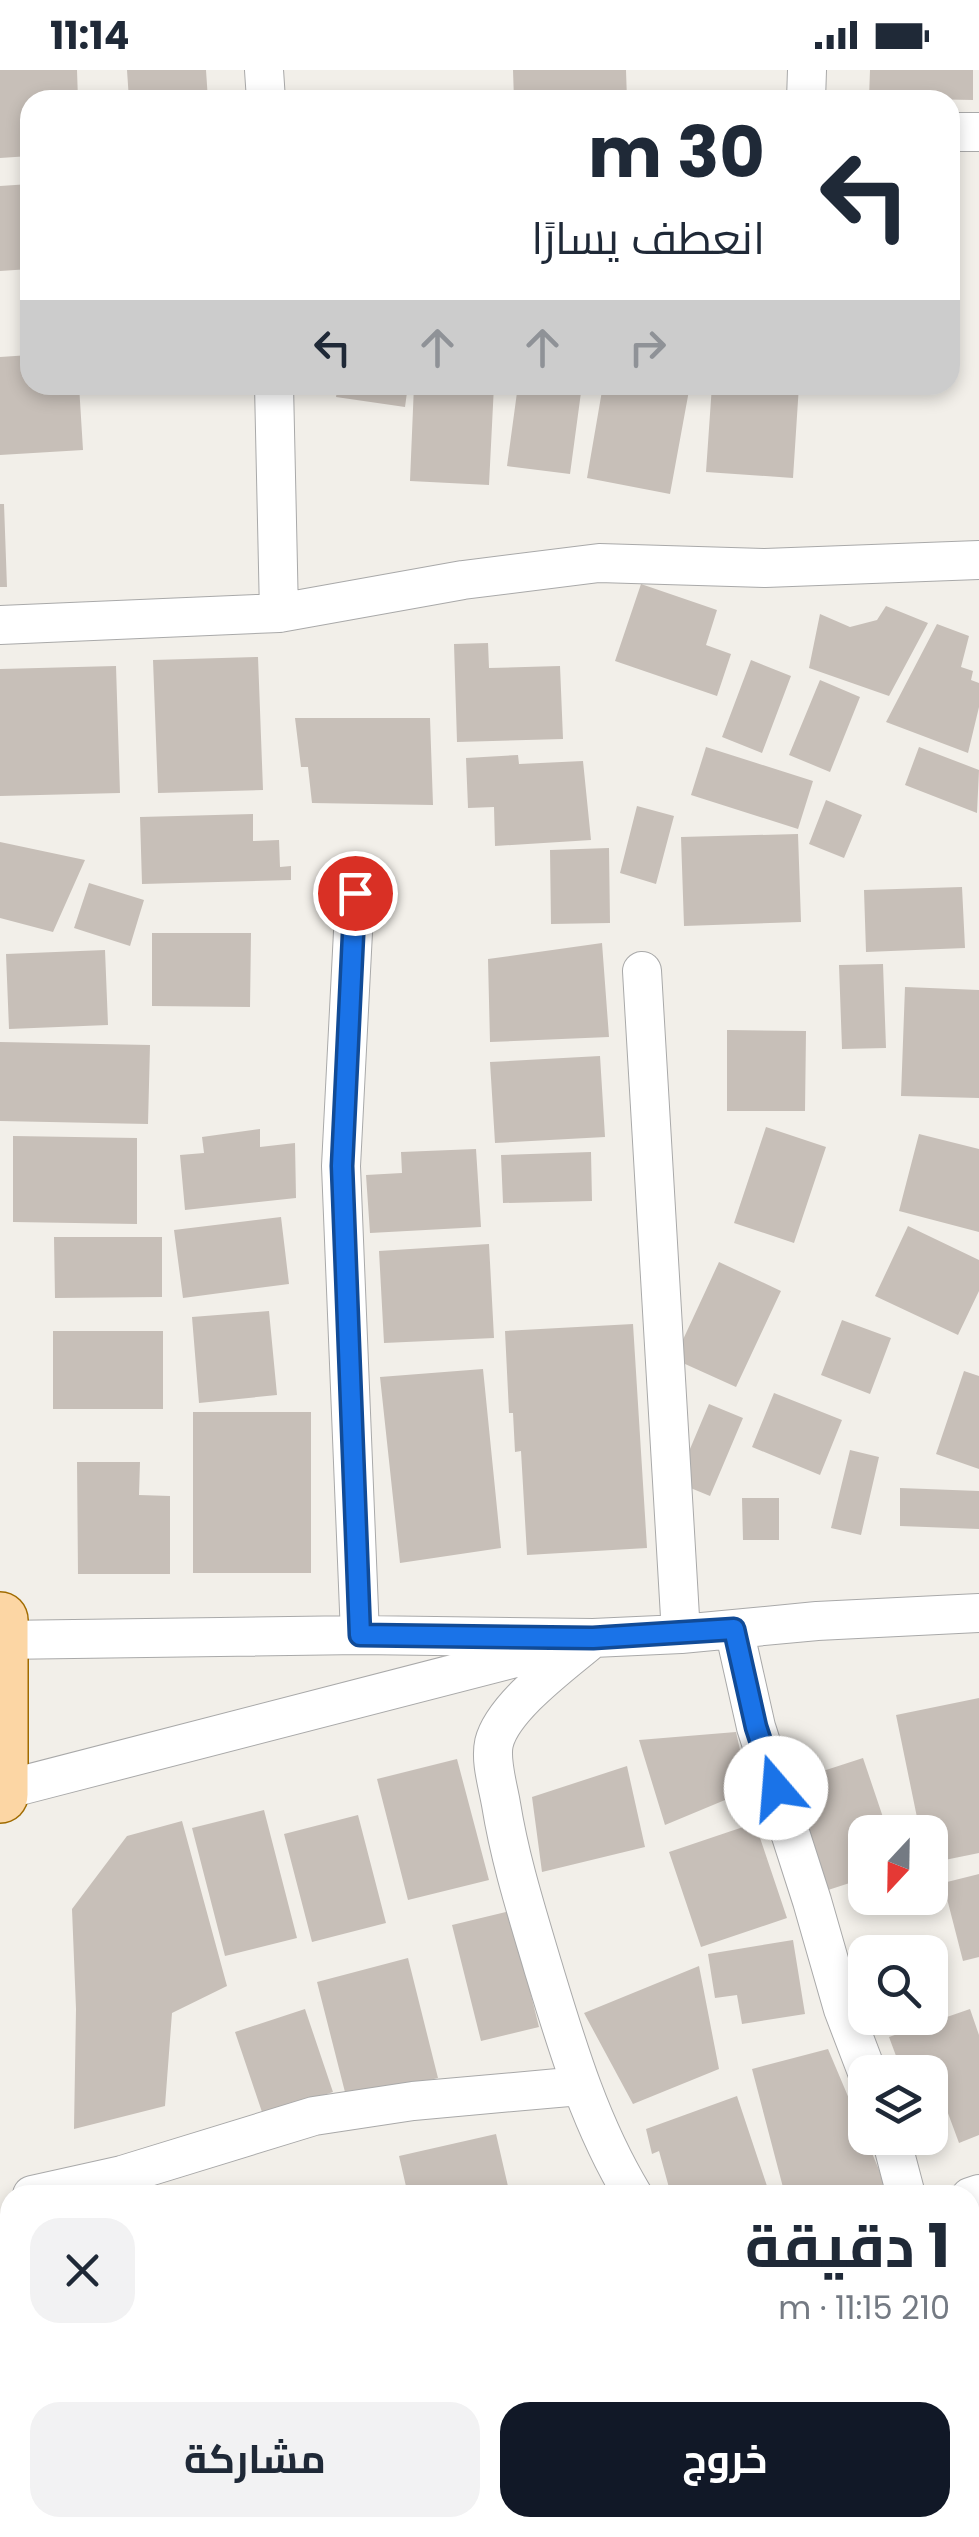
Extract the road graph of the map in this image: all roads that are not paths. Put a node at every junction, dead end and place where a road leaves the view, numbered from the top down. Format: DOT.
graph roads {
  1 [pos="274,395"];
  2 [pos="979,560"];
  3 [pos="279,614"];
  4 [pos="0,625"];
  5 [pos="355,893"];
  6 [pos="642,970"];
  7 [pos="979,1613"];
  8 [pos="734,1629"];
  9 [pos="0,1633"];
  10 [pos="681,1634"];
  11 [pos="360,1635"];
  12 [pos="593,1638"];
  13 [pos="0,1792"];
  14 [pos="861,2055"];
  15 [pos="580,2086"];
  16 [pos="895,2155"];
  17 [pos="77,2185"];
  18 [pos="627,2185"];
  19 [pos="903,2185"];
  1 -- 3 [label="street"];
  2 -- 3 [label="street"];
  3 -- 4 [label="street"];
  5 -- 11 [label="street"];
  6 -- 10 [label="street"];
  7 -- 8 [label="street"];
  8 -- 10 [label="street"];
  8 -- 14 [label="street"];
  9 -- 11 [label="street"];
  9 -- 13 [label="main road"];
  10 -- 12 [label="street"];
  11 -- 12 [label="street"];
  12 -- 13 [label="street"];
  12 -- 15 [label="street"];
  15 -- 17 [label="street"];
  15 -- 18 [label="street"];
  16 -- 19 [label="street"];
}
